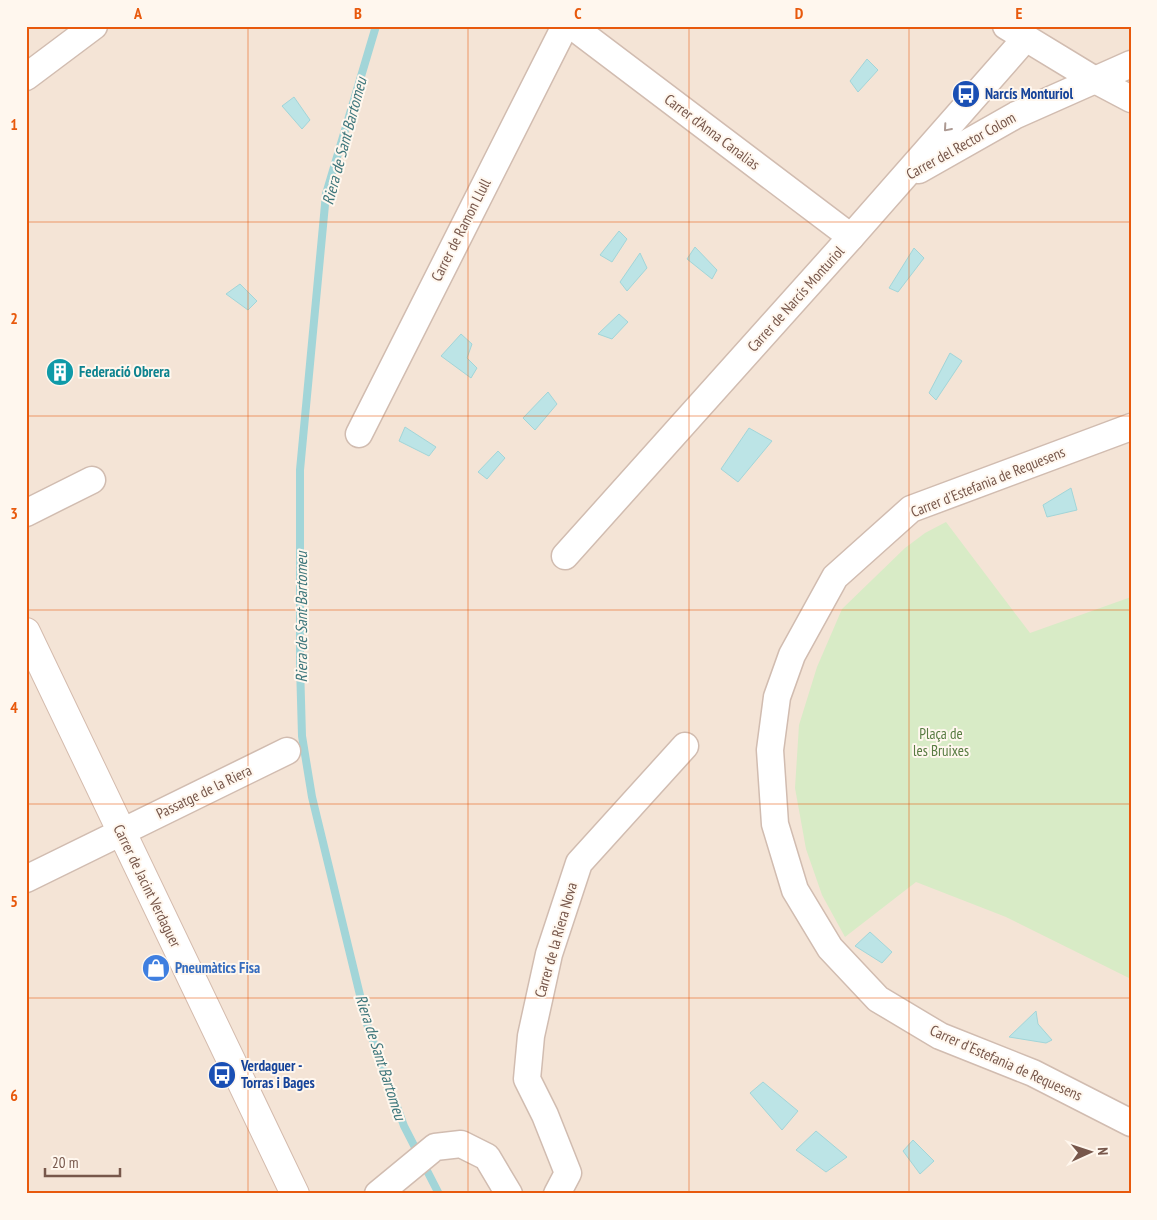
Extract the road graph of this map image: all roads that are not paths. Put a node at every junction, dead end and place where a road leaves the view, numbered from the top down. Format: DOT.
graph roads {
  1 [pos="94,26"];
  2 [pos="565,26"];
  3 [pos="572,26"];
  4 [pos="1015,32"];
  5 [pos="1131,64"];
  6 [pos="26,77"];
  7 [pos="1095,80"];
  8 [pos="1131,99"];
  9 [pos="901,180"];
  10 [pos="851,237"];
  11 [pos="1131,427"];
  12 [pos="359,434"];
  13 [pos="92,480"];
  14 [pos="26,513"];
  15 [pos="566,556"];
  16 [pos="26,632"];
  17 [pos="685,746"];
  18 [pos="287,751"];
  19 [pos="121,832"];
  20 [pos="26,879"];
  21 [pos="1131,1123"];
  22 [pos="295,1194"];
  23 [pos="378,1194"];
  24 [pos="509,1194"];
  25 [pos="557,1194"];
  1 -- 6 [label="street"];
  2 -- 12 [label="street, Carrer de Ramon Llull"];
  3 -- 10 [label="street, Carrer d'Anna Canalias"];
  4 -- 7 [label="street"];
  4 -- 9 [label="street, Carrer de Narcís Monturiol, one-way"];
  5 -- 7 [label="street, Carrer del Rector Colom"];
  7 -- 8 [label="street"];
  7 -- 9 [label="street, Carrer del Rector Colom"];
  9 -- 10 [label="street, Carrer de Narcís Monturiol"];
  10 -- 15 [label="street, Carrer de Narcís Monturiol"];
  11 -- 21 [label="street, Carrer d'Estefania de Requesens"];
  13 -- 14 [label="street"];
  16 -- 19 [label="main road, Carrer de Jacint Verdaguer"];
  17 -- 25 [label="street, Carrer de la Riera Nova"];
  18 -- 19 [label="street, Passatge de la Riera"];
  19 -- 20 [label="street, Passatge de la Riera"];
  19 -- 22 [label="main road, Carrer de Jacint Verdaguer"];
  23 -- 24 [label="street"];
}
